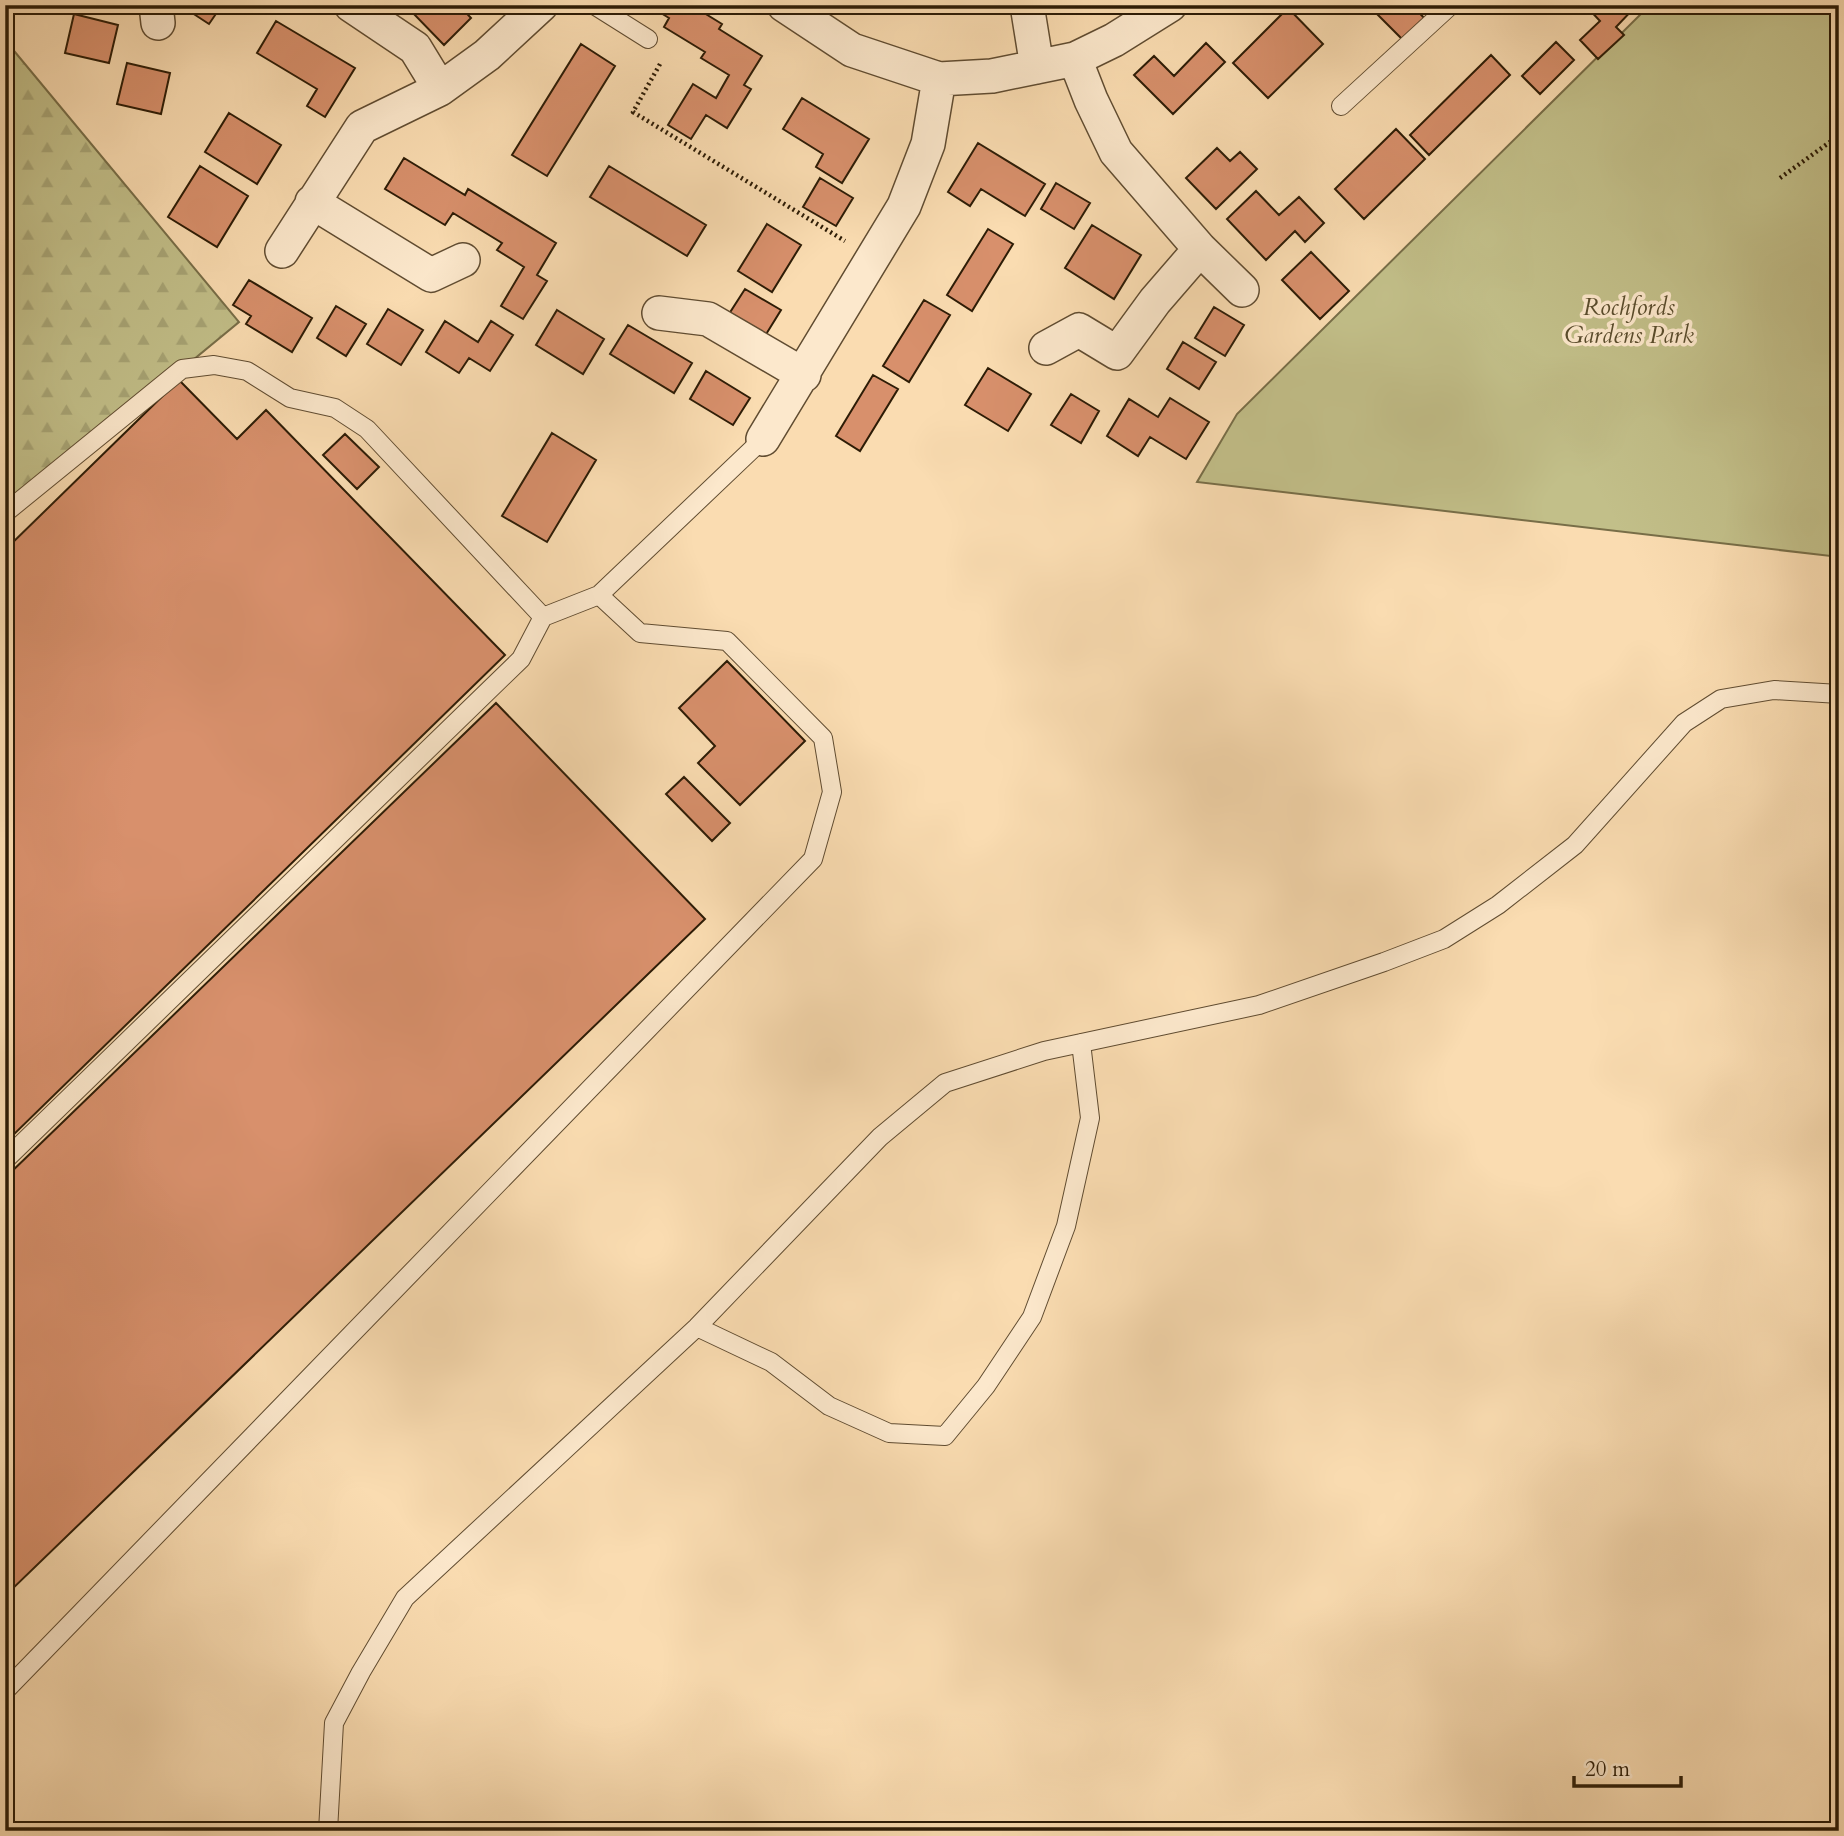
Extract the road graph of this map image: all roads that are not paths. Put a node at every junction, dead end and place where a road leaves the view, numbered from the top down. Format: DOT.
graph roads {
  1 [pos="351,5"];
  2 [pos="541,5"];
  3 [pos="594,5"];
  4 [pos="784,5"];
  5 [pos="1027,5"];
  6 [pos="1170,5"];
  7 [pos="1451,5"];
  8 [pos="648,39"];
  9 [pos="1074,59"];
  10 [pos="1037,67"];
  11 [pos="940,79"];
  12 [pos="440,89"];
  13 [pos="1341,106"];
  14 [pos="312,202"];
  15 [pos="1200,249"];
  16 [pos="282,251"];
  17 [pos="463,260"];
  18 [pos="1242,290"];
  19 [pos="659,313"];
  20 [pos="1046,348"];
  21 [pos="804,375"];
  22 [pos="763,439"];
  23 [pos="5,513"];
  24 [pos="599,595"];
  25 [pos="543,617"];
  26 [pos="1839,694"];
  27 [pos="1081,1043"];
  28 [pos="5,1160"];
  29 [pos="697,1327"];
  30 [pos="5,1692"];
  31 [pos="328,1831"];
  1 -- 12 [label="street"];
  2 -- 12 [label="street"];
  3 -- 8 [label="lane"];
  4 -- 11 [label="street"];
  5 -- 10 [label="street"];
  6 -- 9 [label="street"];
  7 -- 13 [label="lane"];
  9 -- 10 [label="street"];
  9 -- 15 [label="street"];
  10 -- 11 [label="street"];
  11 -- 21 [label="street"];
  12 -- 14 [label="street"];
  14 -- 16 [label="street"];
  14 -- 17 [label="street"];
  15 -- 18 [label="street"];
  15 -- 20 [label="street"];
  19 -- 21 [label="street"];
  21 -- 22 [label="street"];
  22 -- 24 [label="lane"];
  23 -- 25 [label="lane"];
  24 -- 25 [label="lane"];
  24 -- 30 [label="lane"];
  25 -- 28 [label="lane"];
  26 -- 27 [label="lane"];
  27 -- 29 [label="lane"];
  27 -- 29 [label="lane"];
  29 -- 31 [label="lane"];
}
